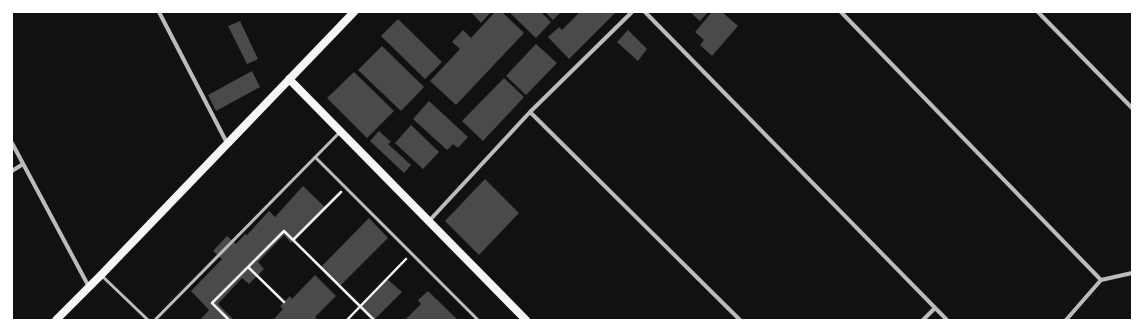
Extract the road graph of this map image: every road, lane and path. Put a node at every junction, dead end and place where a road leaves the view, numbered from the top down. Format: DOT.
graph roads {
  1 [pos="159,12"];
  2 [pos="354,12"];
  3 [pos="632,12"];
  4 [pos="645,12"];
  5 [pos="841,12"];
  6 [pos="1038,12"];
  7 [pos="289,79"];
  8 [pos="1132,108"];
  9 [pos="530,112"];
  10 [pos="340,132"];
  11 [pos="12,143"];
  12 [pos="227,143"];
  13 [pos="315,157"];
  14 [pos="23,164"];
  15 [pos="12,171"];
  16 [pos="345,188"];
  17 [pos="428,221"];
  18 [pos="293,240"];
  19 [pos="411,254"];
  20 [pos="248,267"];
  21 [pos="1132,273"];
  22 [pos="101,275"];
  23 [pos="1101,280"];
  24 [pos="89,287"];
  25 [pos="284,302"];
  26 [pos="361,307"];
  27 [pos="935,308"];
  28 [pos="56,320"];
  29 [pos="148,320"];
  30 [pos="155,320"];
  31 [pos="229,320"];
  32 [pos="347,320"];
  33 [pos="374,320"];
  34 [pos="478,320"];
  35 [pos="526,320"];
  36 [pos="740,320"];
  37 [pos="923,320"];
  38 [pos="947,320"];
  39 [pos="1066,320"];
  1 -- 12 [label="street"];
  2 -- 7 [label="main road"];
  3 -- 9 [label="street"];
  4 -- 27 [label="street"];
  5 -- 23 [label="street"];
  6 -- 8 [label="street"];
  7 -- 10 [label="main road"];
  7 -- 12 [label="main road"];
  9 -- 17 [label="street"];
  9 -- 36 [label="street"];
  10 -- 13 [label="lane"];
  10 -- 17 [label="main road"];
  11 -- 14 [label="street"];
  12 -- 22 [label="main road"];
  13 -- 16 [label="lane"];
  13 -- 30 [label="lane"];
  14 -- 15 [label="street"];
  14 -- 24 [label="street"];
  16 -- 18 [label="path"];
  16 -- 19 [label="lane"];
  17 -- 35 [label="main road"];
  18 -- 20 [label="path"];
  18 -- 26 [label="path"];
  19 -- 26 [label="path"];
  19 -- 34 [label="lane"];
  20 -- 25 [label="path"];
  20 -- 31 [label="path"];
  21 -- 23 [label="street"];
  22 -- 24 [label="main road"];
  22 -- 29 [label="lane"];
  23 -- 39 [label="street"];
  24 -- 28 [label="main road"];
  26 -- 32 [label="path"];
  26 -- 33 [label="path"];
  27 -- 37 [label="street"];
  27 -- 38 [label="street"];
}
